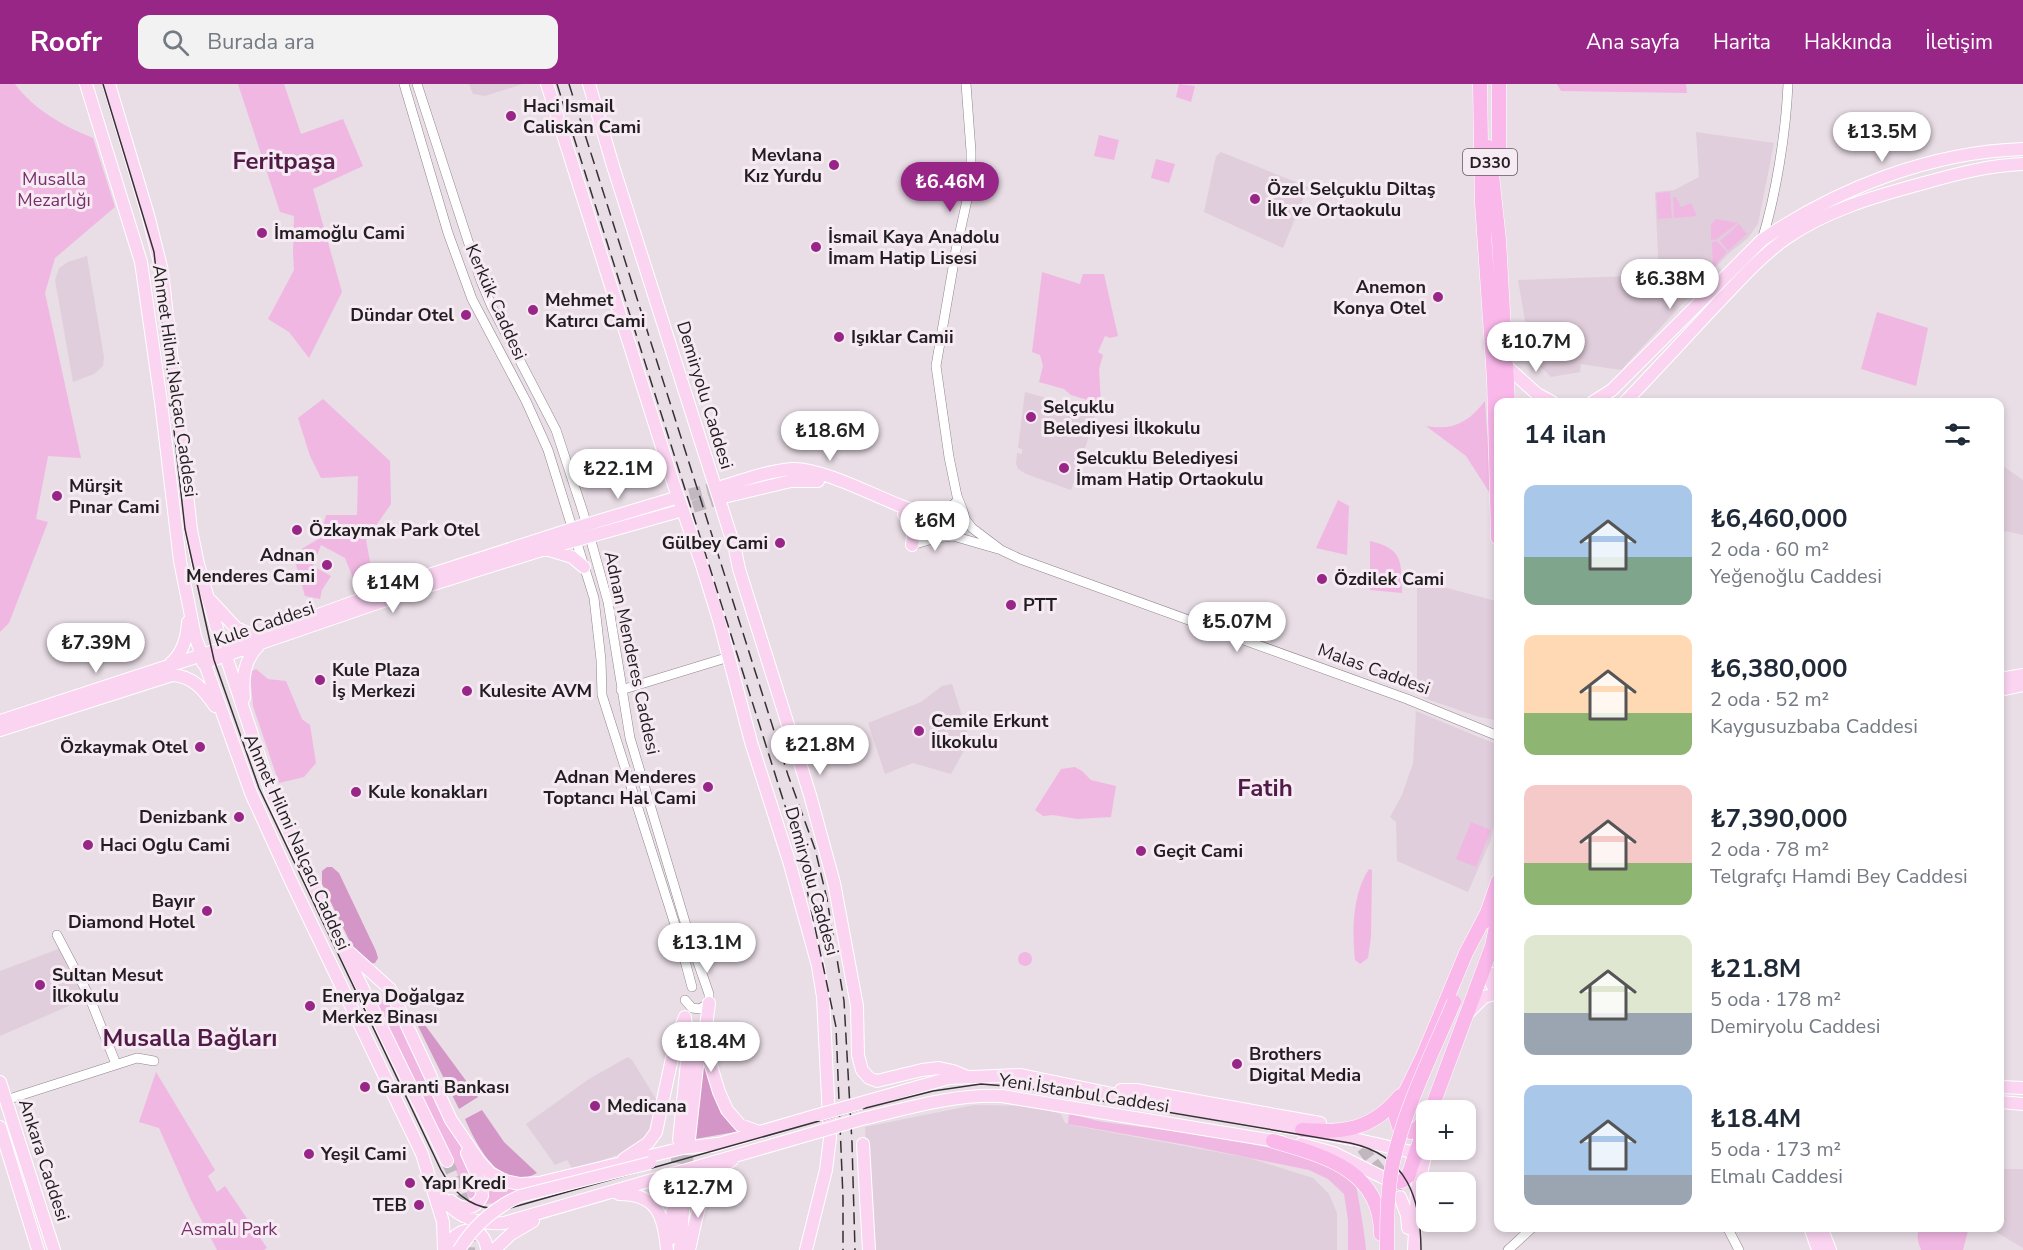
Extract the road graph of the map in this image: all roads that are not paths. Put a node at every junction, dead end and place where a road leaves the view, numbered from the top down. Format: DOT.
graph roads {
  1 [pos="86,84"];
  2 [pos="109,84"];
  3 [pos="404,84"];
  4 [pos="417,84"];
  5 [pos="547,84"];
  6 [pos="589,84"];
  7 [pos="966,84"];
  8 [pos="1472,84"];
  9 [pos="1480,84"];
  10 [pos="1489,84"];
  11 [pos="1499,84"];
  12 [pos="1788,84"];
  13 [pos="2023,149"];
  14 [pos="2023,164"];
  15 [pos="1484,237"];
  16 [pos="1499,240"];
  17 [pos="1762,240"];
  18 [pos="1505,365"];
  19 [pos="1494,398"];
  20 [pos="1508,398"];
  21 [pos="1544,398"];
  22 [pos="1599,398"];
  23 [pos="1629,398"];
  24 [pos="956,499"];
  25 [pos="674,505"];
  26 [pos="903,514"];
  27 [pos="934,516"];
  28 [pos="952,518"];
  29 [pos="966,520"];
  30 [pos="589,530"];
  31 [pos="950,534"];
  32 [pos="574,535"];
  33 [pos="912,545"];
  34 [pos="545,549"];
  35 [pos="1001,550"];
  36 [pos="584,567"];
  37 [pos="207,596"];
  38 [pos="188,606"];
  39 [pos="258,640"];
  40 [pos="224,651"];
  41 [pos="729,657"];
  42 [pos="202,659"];
  43 [pos="166,667"];
  44 [pos="2023,675"];
  45 [pos="2004,678"];
  46 [pos="2023,685"];
  47 [pos="2004,689"];
  48 [pos="621,690"];
  49 [pos="245,714"];
  50 [pos="224,720"];
  51 [pos="0,721"];
  52 [pos="1485,729"];
  53 [pos="1494,729"];
  54 [pos="0,730"];
  55 [pos="1494,734"];
  56 [pos="1494,918"];
  57 [pos="1494,921"];
  58 [pos="57,935"];
  59 [pos="340,942"];
  60 [pos="1494,974"];
  61 [pos="692,987"];
  62 [pos="1494,987"];
  63 [pos="1494,993"];
  64 [pos="709,998"];
  65 [pos="685,1000"];
  66 [pos="1460,1008"];
  67 [pos="685,1015"];
  68 [pos="154,1060"];
  69 [pos="116,1064"];
  70 [pos="965,1076"];
  71 [pos="0,1082"];
  72 [pos="1409,1084"];
  73 [pos="2004,1086"];
  74 [pos="2023,1088"];
  75 [pos="1095,1090"];
  76 [pos="6,1100"];
  77 [pos="1435,1100"];
  78 [pos="2004,1102"];
  79 [pos="2023,1104"];
  80 [pos="451,1120"];
  81 [pos="1320,1123"];
  82 [pos="0,1127"];
  83 [pos="1302,1130"];
  84 [pos="1416,1131"];
  85 [pos="759,1132"];
  86 [pos="1273,1141"];
  87 [pos="717,1144"];
  88 [pos="863,1144"];
  89 [pos="1416,1150"];
  90 [pos="422,1154"];
  91 [pos="742,1154"];
  92 [pos="1417,1160"];
  93 [pos="1421,1160"];
  94 [pos="447,1161"];
  95 [pos="615,1164"];
  96 [pos="826,1170"];
  97 [pos="1394,1183"];
  98 [pos="597,1196"];
  99 [pos="1400,1197"];
  100 [pos="559,1209"];
  101 [pos="1528,1232"];
  102 [pos="1729,1232"];
  103 [pos="1812,1232"];
  104 [pos="1823,1232"];
  105 [pos="38,1250"];
  106 [pos="54,1250"];
  107 [pos="446,1250"];
  108 [pos="459,1250"];
  109 [pos="487,1250"];
  110 [pos="494,1250"];
  111 [pos="668,1250"];
  112 [pos="680,1250"];
  113 [pos="689,1250"];
  114 [pos="797,1250"];
  115 [pos="806,1250"];
  116 [pos="869,1250"];
  117 [pos="1380,1250"];
  118 [pos="1388,1250"];
  119 [pos="1395,1250"];
  120 [pos="1408,1250"];
  121 [pos="1414,1250"];
  122 [pos="1508,1250"];
  123 [pos="1739,1250"];
  124 [pos="1818,1250"];
  125 [pos="1830,1250"];
  1 -- 38 [label="main road, Ahmet Hilmi Nalçacı Caddesi"];
  2 -- 37 [label="main road, Ahmet Hilmi Nalçacı Caddesi"];
  3 -- 32 [label="street, Kerkük Caddesi"];
  4 -- 30 [label="street, Kerkük Caddesi"];
  5 -- 41 [label="main road, Demiryolu Caddesi"];
  6 -- 70 [label="main road, Demiryolu Caddesi"];
  7 -- 24 [label="street"];
  8 -- 15 [label="highway"];
  9 -- 15 [label="highway, D330"];
  10 -- 16 [label="highway, D330"];
  11 -- 16 [label="highway"];
  12 -- 17 [label="street"];
  13 -- 17 [label="main road"];
  14 -- 23 [label="main road"];
  15 -- 19 [label="highway, D330"];
  16 -- 18 [label="highway, D330"];
  17 -- 22 [label="main road"];
  18 -- 20 [label="highway, D330"];
  18 -- 21 [label="main road"];
  24 -- 27 [label="street"];
  24 -- 28 [label="street"];
  24 -- 29 [label="street"];
  25 -- 30 [label="main road"];
  26 -- 27 [label="main road"];
  26 -- 31 [label="main road"];
  26 -- 33 [label="main road"];
  27 -- 28 [label="main road"];
  28 -- 29 [label="street"];
  28 -- 31 [label="street"];
  29 -- 31 [label="street"];
  29 -- 35 [label="street"];
  30 -- 32 [label="main road"];
  30 -- 48 [label="street, Adnan Menderes Caddesi"];
  31 -- 33 [label="street"];
  31 -- 35 [label="street"];
  32 -- 34 [label="main road, Kule Caddesi"];
  32 -- 36 [label="street, Adnan Menderes Caddesi"];
  32 -- 39 [label="main road, Kule Caddesi"];
  34 -- 36 [label="main road"];
  34 -- 39 [label="main road, Kule Caddesi"];
  35 -- 52 [label="street, Malas Caddesi"];
  36 -- 61 [label="street, Adnan Menderes Caddesi"];
  37 -- 39 [label="main road"];
  37 -- 40 [label="main road, Ahmet Hilmi Nalçacı Caddesi"];
  38 -- 42 [label="main road, Ahmet Hilmi Nalçacı Caddesi"];
  38 -- 43 [label="main road"];
  39 -- 40 [label="main road, Kule Caddesi"];
  39 -- 49 [label="main road"];
  40 -- 42 [label="main road, Kule Caddesi"];
  40 -- 49 [label="main road, Ahmet Hilmi Nalçacı Caddesi"];
  41 -- 48 [label="street"];
  41 -- 96 [label="main road, Demiryolu Caddesi"];
  42 -- 43 [label="main road, Kule Caddesi"];
  42 -- 50 [label="main road, Ahmet Hilmi Nalçacı Caddesi"];
  43 -- 51 [label="main road, Kule Caddesi"];
  44 -- 45 [label="main road"];
  46 -- 47 [label="main road"];
  48 -- 64 [label="street, Adnan Menderes Caddesi"];
  49 -- 59 [label="main road, Ahmet Hilmi Nalçacı Caddesi"];
  50 -- 54 [label="main road"];
  50 -- 90 [label="main road, Ahmet Hilmi Nalçacı Caddesi"];
  52 -- 53 [label="street"];
  52 -- 55 [label="street, Malas Caddesi"];
  56 -- 72 [label="highway"];
  57 -- 66 [label="highway"];
  58 -- 69 [label="street"];
  59 -- 80 [label="main road"];
  59 -- 94 [label="main road, Ahmet Hilmi Nalçacı Caddesi"];
  60 -- 62 [label="main road"];
  61 -- 64 [label="street"];
  61 -- 65 [label="street"];
  63 -- 66 [label="main road"];
  64 -- 65 [label="street"];
  64 -- 67 [label="main road"];
  64 -- 85 [label="main road"];
  65 -- 67 [label="street"];
  66 -- 77 [label="highway"];
  66 -- 118 [label="highway, bridge"];
  66 -- 119 [label="highway"];
  67 -- 95 [label="main road"];
  68 -- 69 [label="street"];
  69 -- 76 [label="street"];
  70 -- 75 [label="main road, Yeni İstanbul Caddesi"];
  70 -- 85 [label="main road, Yeni İstanbul Caddesi, bridge"];
  71 -- 76 [label="main road, Ankara Caddesi"];
  72 -- 83 [label="highway"];
  72 -- 84 [label="highway"];
  73 -- 74 [label="main road"];
  75 -- 81 [label="main road, Yeni İstanbul Caddesi"];
  75 -- 83 [label="main road, Yeni İstanbul Caddesi"];
  76 -- 106 [label="main road, Ankara Caddesi"];
  78 -- 79 [label="main road"];
  80 -- 90 [label="main road"];
  80 -- 95 [label="main road"];
  82 -- 105 [label="main road, Ankara Caddesi"];
  83 -- 89 [label="main road, Yeni İstanbul Caddesi"];
  85 -- 87 [label="main road, Yeni İstanbul Caddesi"];
  86 -- 91 [label="main road, Yeni İstanbul Caddesi, bridge"];
  86 -- 97 [label="main road, Yeni İstanbul Caddesi"];
  86 -- 117 [label="highway"];
  87 -- 95 [label="main road"];
  87 -- 108 [label="main road, Yeni İstanbul Caddesi, bridge"];
  88 -- 116 [label="main road"];
  90 -- 100 [label="main road"];
  90 -- 107 [label="main road, Ahmet Hilmi Nalçacı Caddesi"];
  91 -- 98 [label="main road, Yeni İstanbul Caddesi"];
  91 -- 113 [label="main road"];
  92 -- 97 [label="highway"];
  93 -- 121 [label="main road"];
  96 -- 114 [label="main road"];
  96 -- 115 [label="main road, Demiryolu Caddesi"];
  98 -- 100 [label="main road, Yeni İstanbul Caddesi"];
  98 -- 111 [label="main road"];
  99 -- 120 [label="main road"];
  100 -- 110 [label="main road"];
  101 -- 122 [label="street"];
  102 -- 123 [label="street"];
  103 -- 124 [label="main road"];
  104 -- 125 [label="main road"];
  107 -- 109 [label="main road"];
  111 -- 112 [label="main road"];
}
